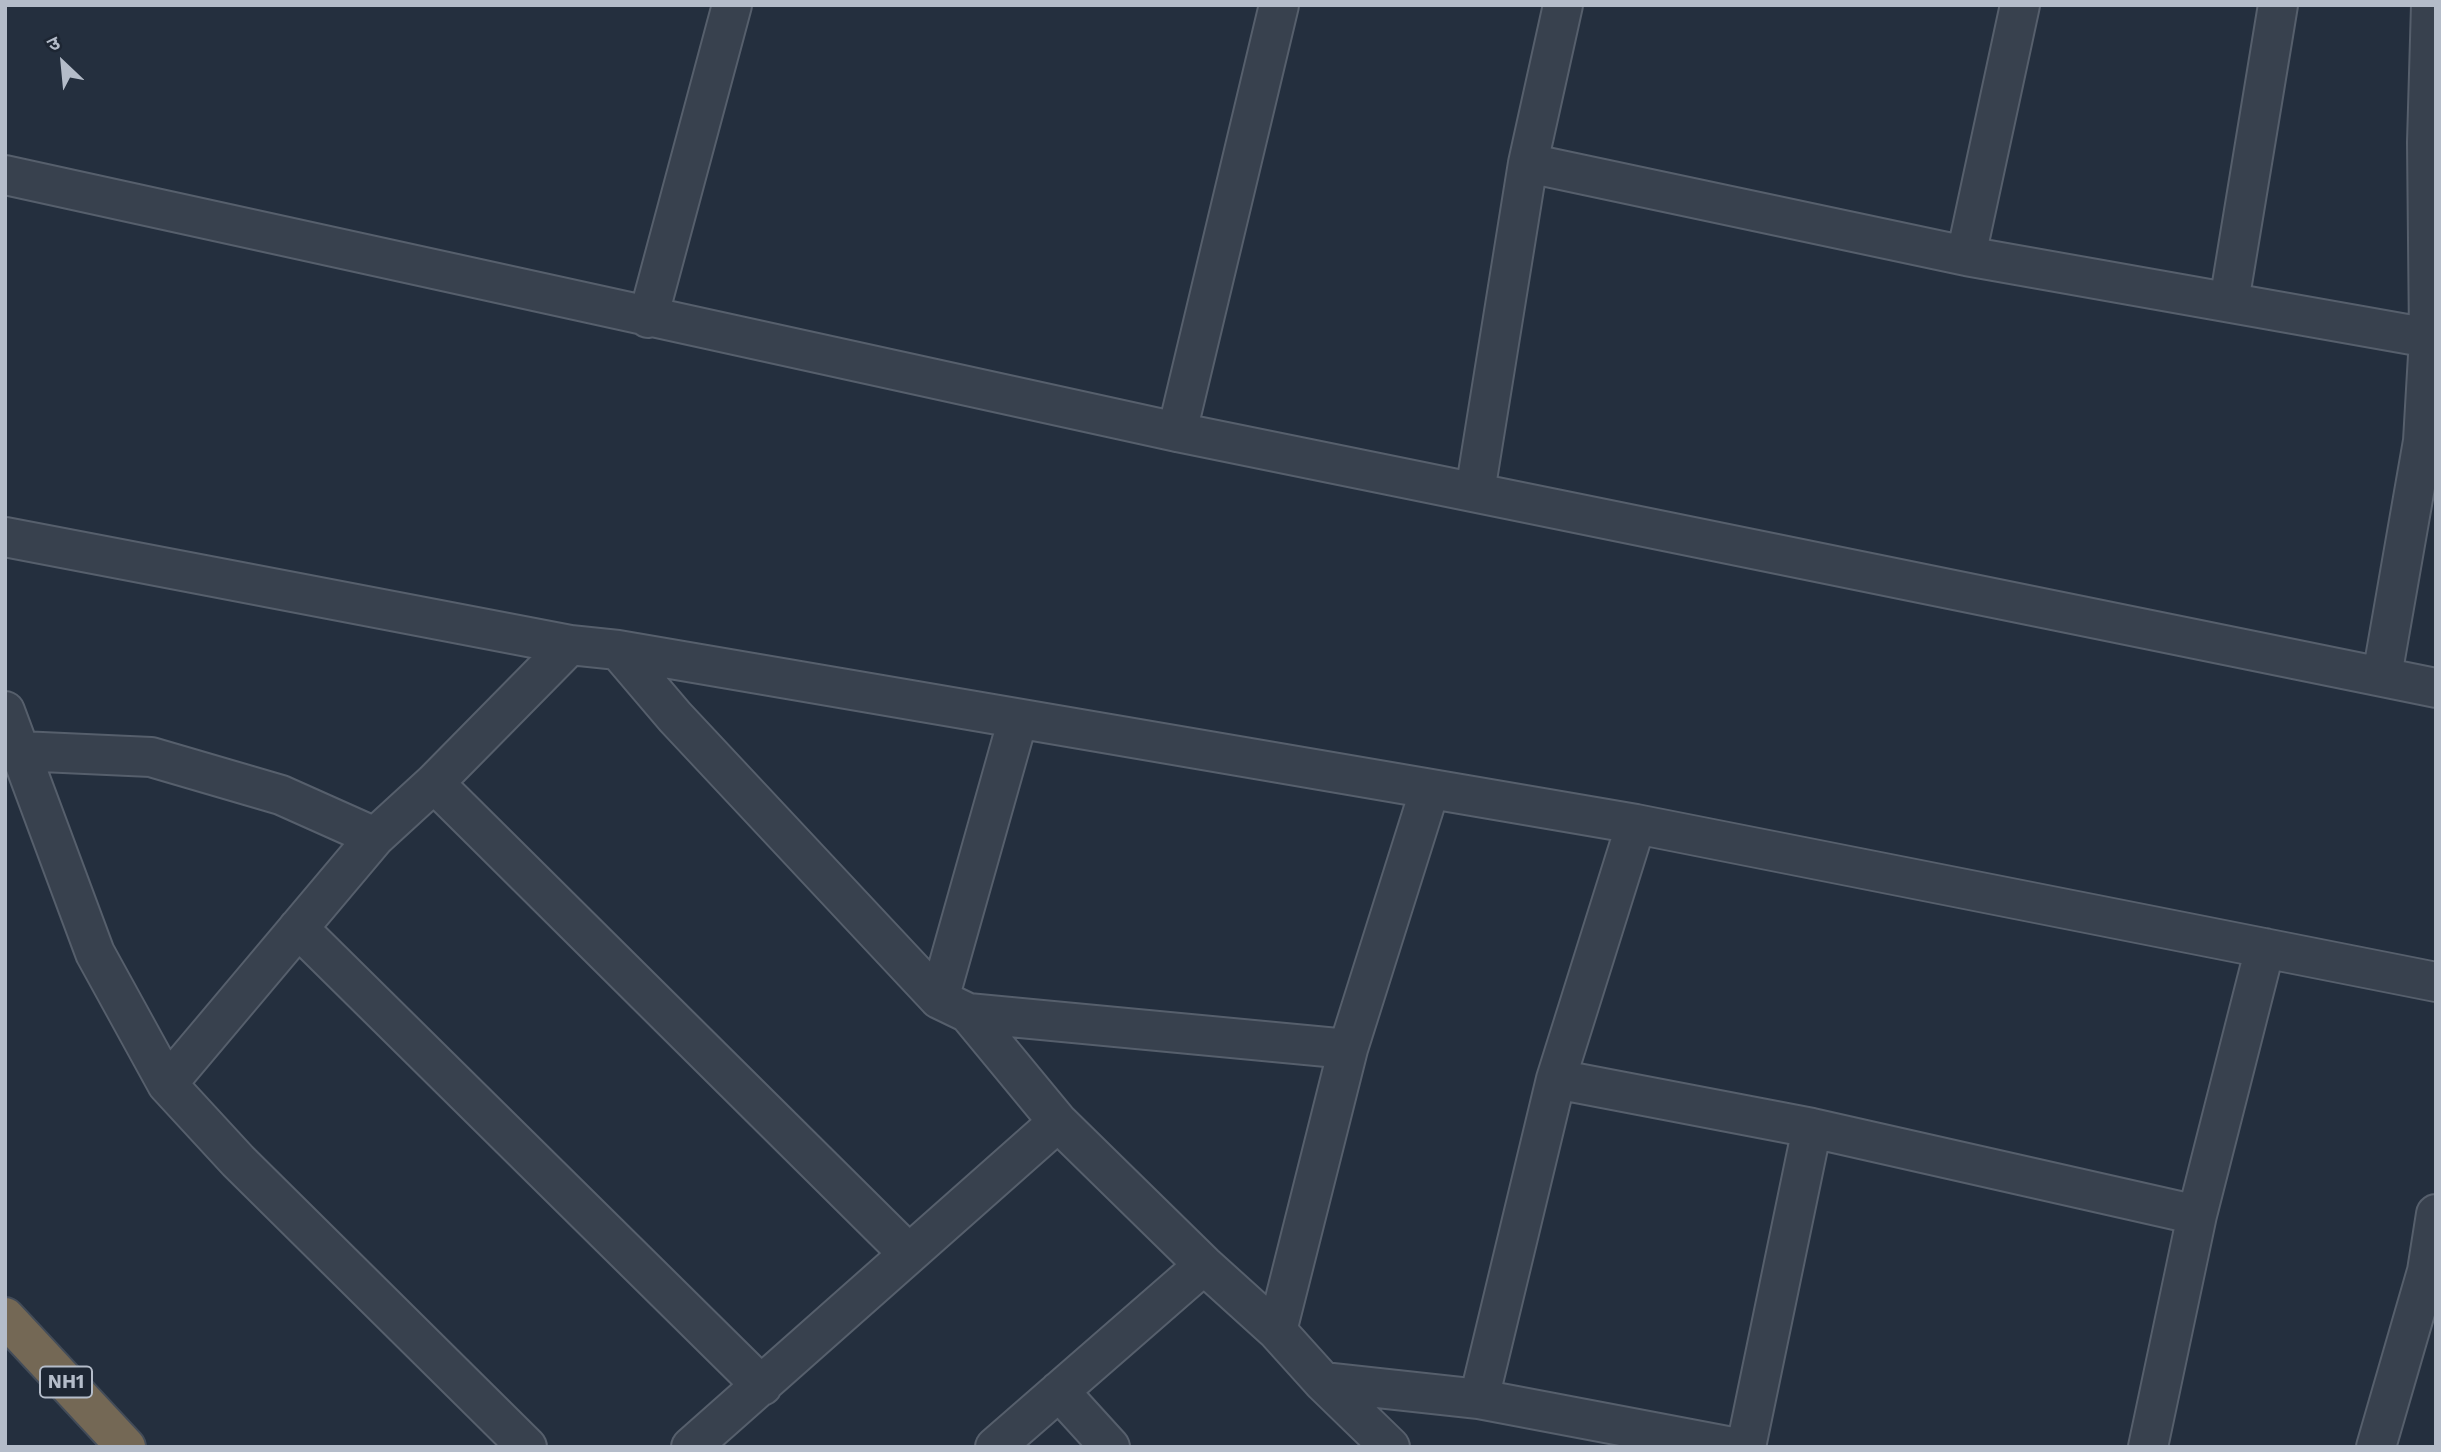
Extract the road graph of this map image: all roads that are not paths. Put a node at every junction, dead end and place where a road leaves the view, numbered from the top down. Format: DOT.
graph roads {
  1 [pos="732,5"];
  2 [pos="1279,5"];
  3 [pos="1563,5"];
  4 [pos="2020,5"];
  5 [pos="2278,5"];
  6 [pos="2431,5"];
  7 [pos="2431,141"];
  8 [pos="1528,163"];
  9 [pos="5,175"];
  10 [pos="1966,256"];
  11 [pos="2229,302"];
  12 [pos="648,318"];
  13 [pos="2428,338"];
  14 [pos="1177,432"];
  15 [pos="2430,439"];
  16 [pos="1475,492"];
  17 [pos="5,537"];
  18 [pos="570,645"];
  19 [pos="618,650"];
  20 [pos="2382,676"];
  21 [pos="2436,688"];
  22 [pos="5,711"];
  23 [pos="1018,719"];
  24 [pos="20,751"];
  25 [pos="433,783"];
  26 [pos="1430,789"];
  27 [pos="1636,824"];
  28 [pos="375,837"];
  29 [pos="298,928"];
  30 [pos="2265,948"];
  31 [pos="2436,982"];
  32 [pos="953,1006"];
  33 [pos="1348,1049"];
  34 [pos="1556,1079"];
  35 [pos="167,1084"];
  36 [pos="1058,1122"];
  37 [pos="1812,1128"];
  38 [pos="2436,1214"];
  39 [pos="2197,1215"];
  40 [pos="908,1253"];
  41 [pos="1203,1265"];
  42 [pos="2431,1272"];
  43 [pos="5,1317"];
  44 [pos="1277,1331"];
  45 [pos="1323,1382"];
  46 [pos="762,1386"];
  47 [pos="1059,1391"];
  48 [pos="1479,1399"];
  49 [pos="126,1447"];
  50 [pos="527,1447"];
  51 [pos="691,1447"];
  52 [pos="995,1447"];
  53 [pos="1110,1447"];
  54 [pos="1390,1447"];
  55 [pos="1732,1447"];
  56 [pos="1745,1447"];
  57 [pos="2148,1447"];
  58 [pos="2376,1447"];
  1 -- 12 [label="street"];
  2 -- 14 [label="street"];
  3 -- 8 [label="street"];
  4 -- 10 [label="street"];
  5 -- 11 [label="street"];
  6 -- 7 [label="street"];
  7 -- 13 [label="street"];
  8 -- 10 [label="street"];
  8 -- 16 [label="street"];
  9 -- 12 [label="street"];
  10 -- 11 [label="street"];
  11 -- 13 [label="street"];
  12 -- 14 [label="street"];
  13 -- 15 [label="street"];
  14 -- 16 [label="street"];
  15 -- 20 [label="street"];
  16 -- 20 [label="street"];
  17 -- 18 [label="street"];
  18 -- 19 [label="street"];
  18 -- 25 [label="street"];
  19 -- 23 [label="street"];
  19 -- 32 [label="street"];
  20 -- 21 [label="street"];
  22 -- 24 [label="street"];
  23 -- 26 [label="street"];
  23 -- 32 [label="street"];
  24 -- 28 [label="street"];
  24 -- 35 [label="street"];
  25 -- 28 [label="street"];
  25 -- 40 [label="street"];
  26 -- 27 [label="street"];
  26 -- 33 [label="street"];
  27 -- 30 [label="street"];
  27 -- 34 [label="street"];
  28 -- 29 [label="street"];
  29 -- 35 [label="street"];
  29 -- 46 [label="street"];
  30 -- 31 [label="street"];
  30 -- 39 [label="street"];
  32 -- 33 [label="street"];
  32 -- 36 [label="street"];
  33 -- 44 [label="street"];
  34 -- 37 [label="street"];
  34 -- 48 [label="street"];
  35 -- 50 [label="street"];
  36 -- 40 [label="street"];
  36 -- 41 [label="street"];
  37 -- 39 [label="street"];
  37 -- 56 [label="street"];
  38 -- 42 [label="street"];
  39 -- 57 [label="street"];
  40 -- 46 [label="street"];
  41 -- 44 [label="street"];
  41 -- 47 [label="street"];
  42 -- 58 [label="street"];
  43 -- 49 [label="highway, NH1"];
  44 -- 45 [label="street"];
  45 -- 48 [label="street"];
  45 -- 54 [label="street"];
  46 -- 51 [label="street"];
  47 -- 52 [label="street"];
  47 -- 53 [label="street"];
  48 -- 55 [label="street"];
}
